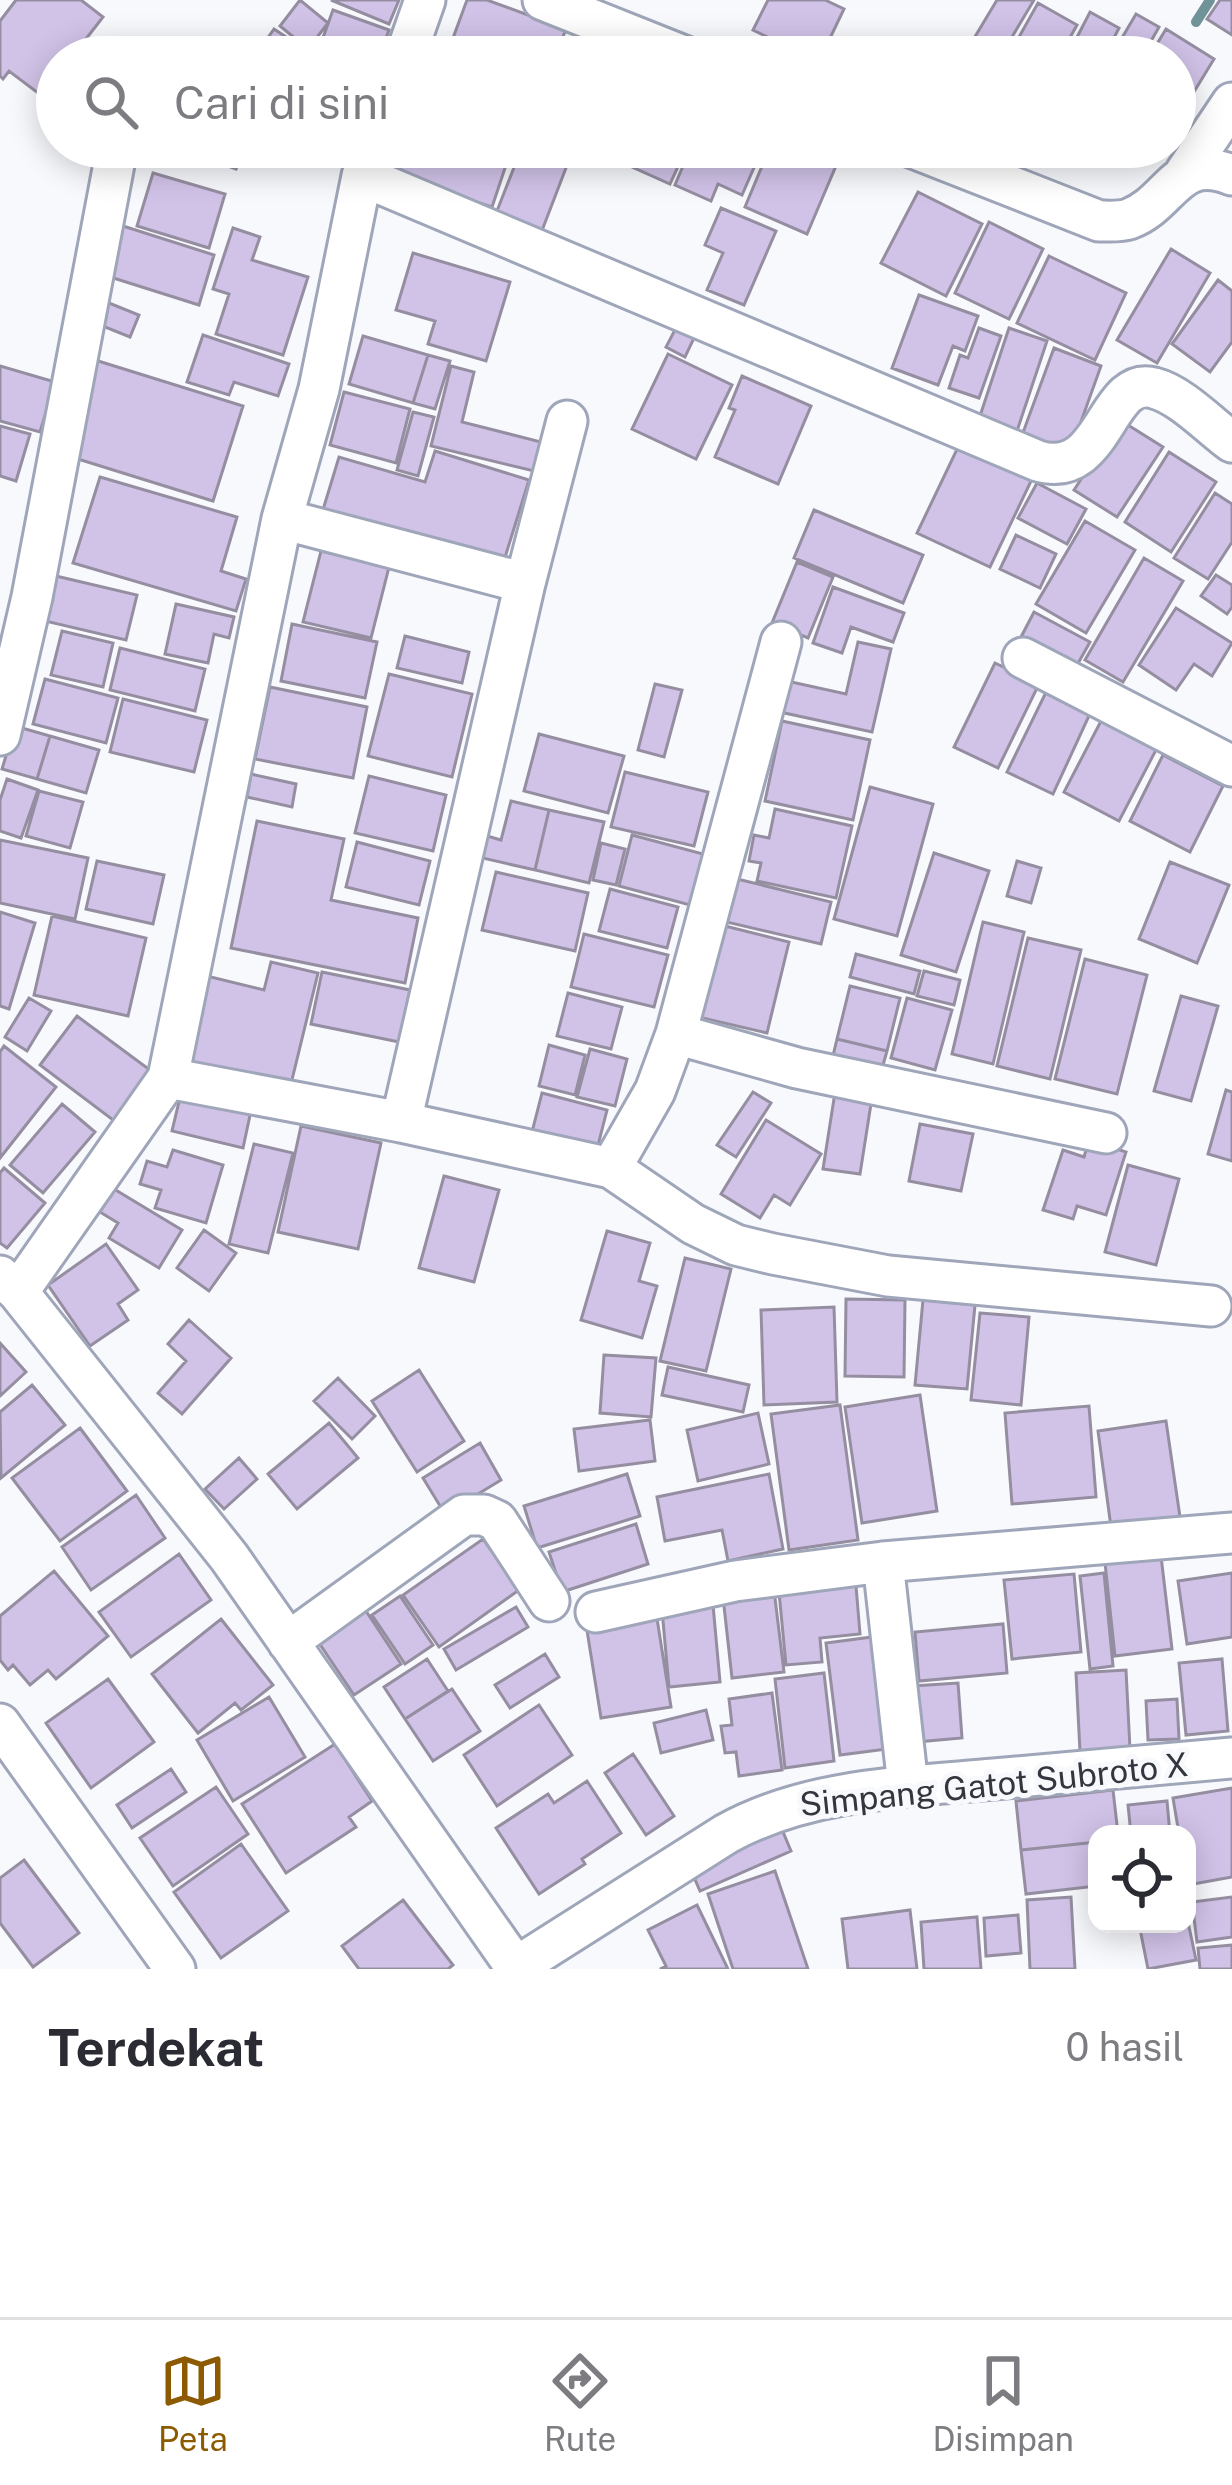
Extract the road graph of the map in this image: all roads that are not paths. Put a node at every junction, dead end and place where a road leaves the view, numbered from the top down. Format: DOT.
graph roads {
  1 [pos="425,0"];
  2 [pos="543,0"];
  3 [pos="412,36"];
  4 [pos="633,36"];
  5 [pos="1232,103"];
  6 [pos="1196,157"];
  7 [pos="113,168"];
  8 [pos="366,168"];
  9 [pos="380,168"];
  10 [pos="964,168"];
  11 [pos="1188,168"];
  12 [pos="1185,173"];
  13 [pos="1232,175"];
  14 [pos="567,422"];
  15 [pos="1232,442"];
  16 [pos="282,519"];
  17 [pos="525,584"];
  18 [pos="781,642"];
  19 [pos="1023,658"];
  20 [pos="0,735"];
  21 [pos="1232,766"];
  22 [pos="676,1034"];
  23 [pos="168,1078"];
  24 [pos="401,1122"];
  25 [pos="1106,1133"];
  26 [pos="611,1168"];
  27 [pos="9,1284"];
  28 [pos="1211,1306"];
  29 [pos="1232,1534"];
  30 [pos="883,1562"];
  31 [pos="548,1601"];
  32 [pos="596,1612"];
  33 [pos="288,1642"];
  34 [pos="0,1724"];
  35 [pos="1232,1758"];
  36 [pos="908,1786"];
  37 [pos="515,1968"];
  38 [pos="175,1969"];
  1 -- 3 [label="street"];
  2 -- 4 [label="street"];
  5 -- 6 [label="street"];
  7 -- 20 [label="street"];
  8 -- 16 [label="street"];
  9 -- 15 [label="street"];
  10 -- 12 [label="street"];
  11 -- 12 [label="street"];
  12 -- 13 [label="street"];
  14 -- 17 [label="street"];
  16 -- 17 [label="street"];
  16 -- 23 [label="street"];
  17 -- 24 [label="street"];
  18 -- 22 [label="street"];
  19 -- 21 [label="street"];
  22 -- 25 [label="street"];
  22 -- 26 [label="street"];
  23 -- 24 [label="street"];
  23 -- 27 [label="street"];
  24 -- 26 [label="street"];
  26 -- 28 [label="street"];
  27 -- 33 [label="street"];
  29 -- 30 [label="street"];
  30 -- 32 [label="street"];
  30 -- 36 [label="street"];
  31 -- 33 [label="street"];
  33 -- 37 [label="street"];
  34 -- 38 [label="street"];
  35 -- 36 [label="street, Simpang Gatot Subroto X"];
  36 -- 37 [label="street, Simpang Gatot Subroto X"];
}
